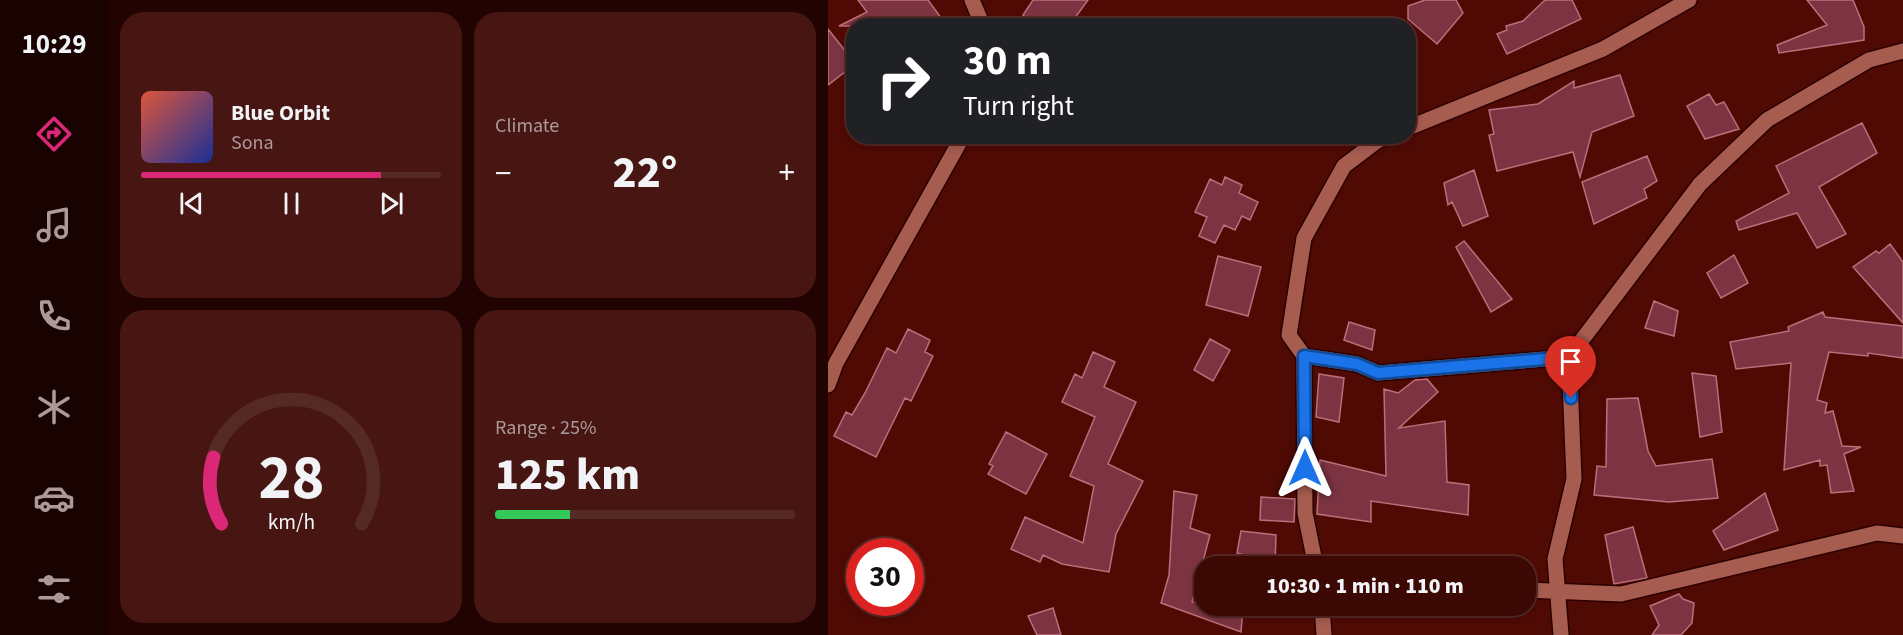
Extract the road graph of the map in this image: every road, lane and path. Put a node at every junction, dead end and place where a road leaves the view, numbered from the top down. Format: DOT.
graph roads {
  1 [pos="972,0"];
  2 [pos="1689,0"];
  3 [pos="980,18"];
  4 [pos="1903,51"];
  5 [pos="1416,125"];
  6 [pos="958,144"];
  7 [pos="1373,144"];
  8 [pos="1304,356"];
  9 [pos="1569,357"];
  10 [pos="832,362"];
  11 [pos="828,385"];
  12 [pos="1903,536"];
  13 [pos="1314,556"];
  14 [pos="1536,591"];
  15 [pos="1556,593"];
  16 [pos="1323,616"];
  17 [pos="1324,635"];
  18 [pos="1561,635"];
  1 -- 3 [label="street"];
  2 -- 5 [label="street"];
  4 -- 9 [label="street"];
  6 -- 10 [label="street"];
  7 -- 8 [label="street"];
  8 -- 9 [label="street"];
  8 -- 13 [label="street"];
  9 -- 15 [label="street"];
  10 -- 11 [label="street"];
  12 -- 15 [label="street"];
  14 -- 15 [label="street"];
  15 -- 18 [label="street"];
  16 -- 17 [label="street"];
}
